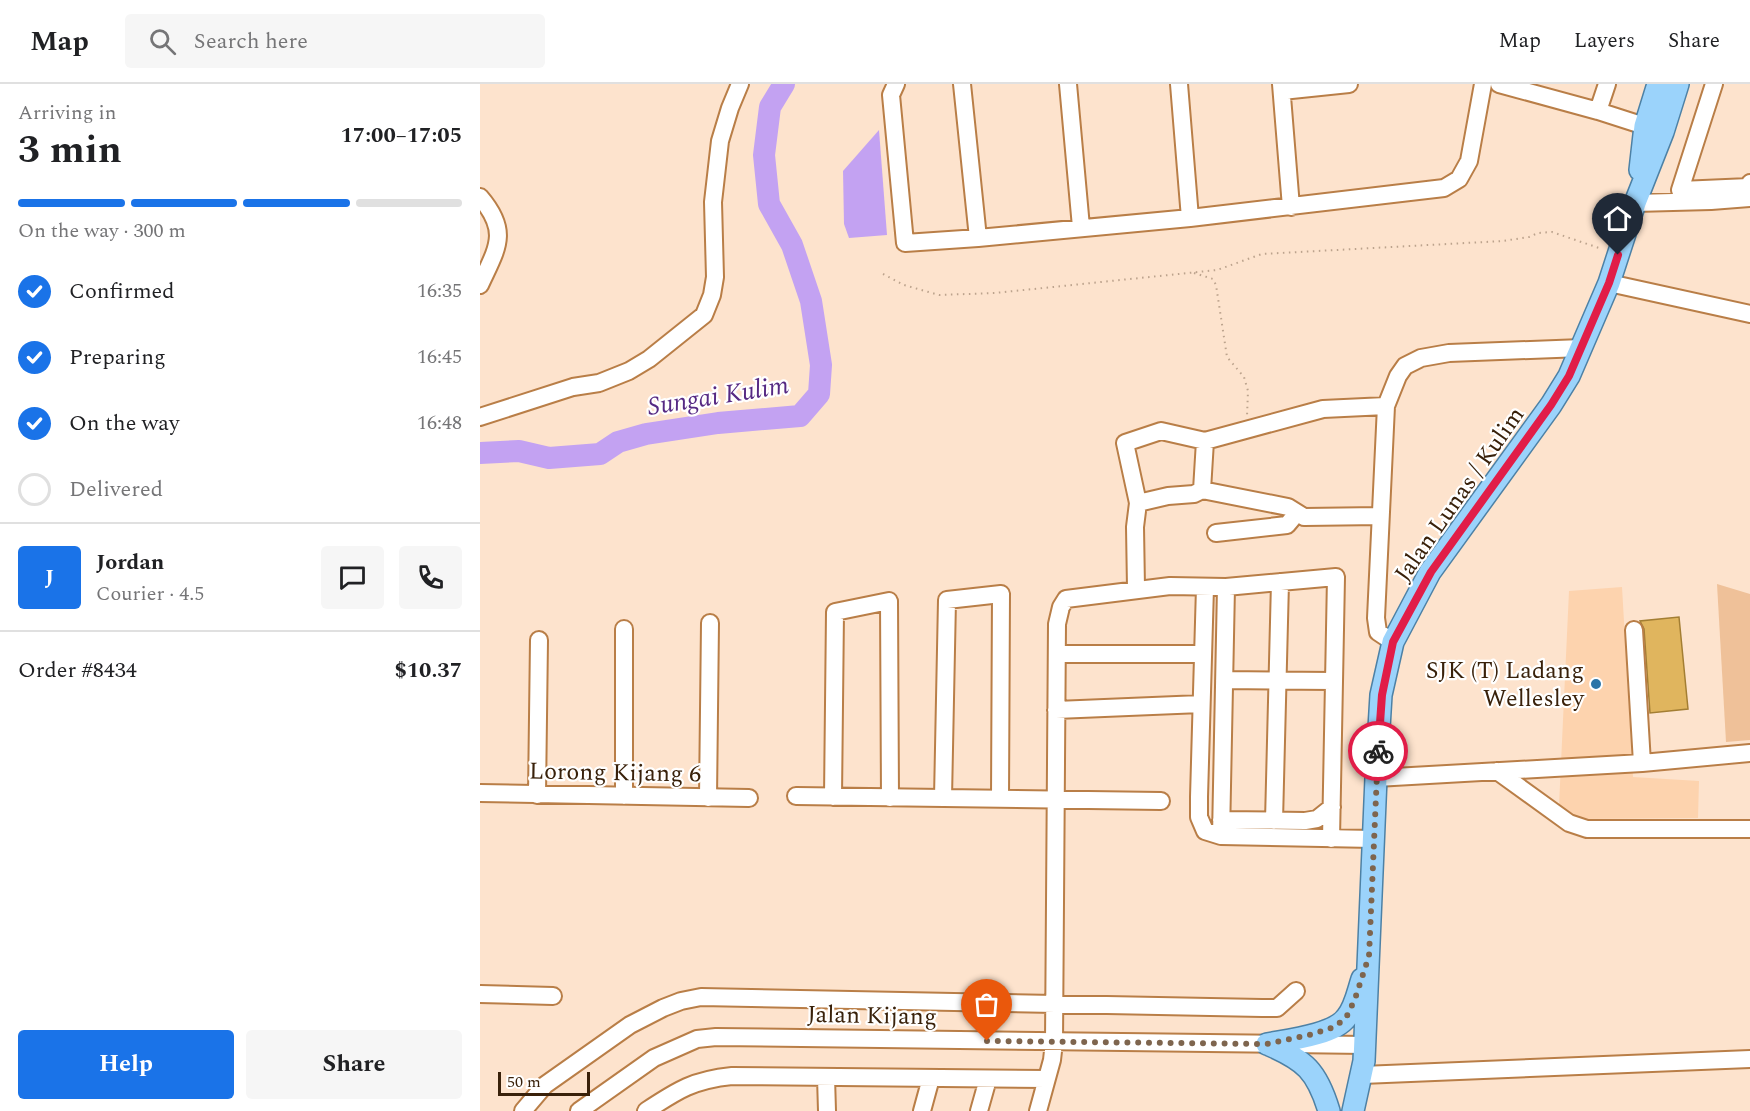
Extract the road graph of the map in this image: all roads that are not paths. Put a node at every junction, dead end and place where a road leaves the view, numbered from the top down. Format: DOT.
graph roads {
  1 [pos="740,84"];
  2 [pos="896,84"];
  3 [pos="962,84"];
  4 [pos="1068,84"];
  5 [pos="1179,84"];
  6 [pos="1349,84"];
  7 [pos="1483,84"];
  8 [pos="1499,84"];
  9 [pos="1607,84"];
  10 [pos="1658,84"];
  11 [pos="1678,84"];
  12 [pos="1714,84"];
  13 [pos="1281,88"];
  14 [pos="1539,89"];
  15 [pos="1598,111"];
  16 [pos="1654,129"];
  17 [pos="1750,183"];
  18 [pos="480,197"];
  19 [pos="1750,198"];
  20 [pos="1635,203"];
  21 [pos="1291,207"];
  22 [pos="1190,218"];
  23 [pos="1081,227"];
  24 [pos="978,238"];
  25 [pos="1609,283"];
  26 [pos="480,285"];
  27 [pos="1750,314"];
  28 [pos="1582,348"];
  29 [pos="1386,406"];
  30 [pos="480,417"];
  31 [pos="1205,441"];
  32 [pos="1202,490"];
  33 [pos="1138,503"];
  34 [pos="1297,513"];
  35 [pos="1380,516"];
  36 [pos="1216,532"];
  37 [pos="1280,582"];
  38 [pos="1205,587"];
  39 [pos="1226,587"];
  40 [pos="1136,588"];
  41 [pos="710,623"];
  42 [pos="624,628"];
  43 [pos="1634,630"];
  44 [pos="539,640"];
  45 [pos="1393,642"];
  46 [pos="1057,654"];
  47 [pos="1203,654"];
  48 [pos="1224,680"];
  49 [pos="1278,681"];
  50 [pos="1334,681"];
  51 [pos="1201,704"];
  52 [pos="1056,710"];
  53 [pos="1750,753"];
  54 [pos="1642,763"];
  55 [pos="1497,771"];
  56 [pos="1376,778"];
  57 [pos="480,794"];
  58 [pos="537,795"];
  59 [pos="624,796"];
  60 [pos="796,796"];
  61 [pos="833,797"];
  62 [pos="708,798"];
  63 [pos="748,798"];
  64 [pos="890,798"];
  65 [pos="944,798"];
  66 [pos="1000,799"];
  67 [pos="1056,800"];
  68 [pos="1161,801"];
  69 [pos="1332,807"];
  70 [pos="1274,821"];
  71 [pos="1221,828"];
  72 [pos="1750,829"];
  73 [pos="1331,838"];
  74 [pos="1374,839"];
  75 [pos="1369,956"];
  76 [pos="1296,991"];
  77 [pos="480,994"];
  78 [pos="553,996"];
  79 [pos="1054,1004"];
  80 [pos="1054,1042"];
  81 [pos="1267,1044"];
  82 [pos="1365,1046"];
  83 [pos="1750,1059"];
  84 [pos="1362,1075"];
  85 [pos="826,1077"];
  86 [pos="931,1078"];
  87 [pos="988,1079"];
  88 [pos="1046,1079"];
  89 [pos="523,1111"];
  90 [pos="579,1111"];
  91 [pos="645,1111"];
  92 [pos="827,1111"];
  93 [pos="922,1111"];
  94 [pos="979,1111"];
  95 [pos="1038,1111"];
  96 [pos="1329,1111"];
  97 [pos="1353,1111"];
  1 -- 30 [label="street"];
  2 -- 24 [label="street"];
  3 -- 24 [label="street"];
  4 -- 23 [label="street"];
  5 -- 22 [label="street"];
  6 -- 13 [label="street"];
  7 -- 21 [label="street"];
  8 -- 14 [label="street"];
  9 -- 15 [label="street"];
  10 -- 16 [label="main road"];
  11 -- 16 [label="main road"];
  12 -- 17 [label="street"];
  13 -- 21 [label="street"];
  14 -- 15 [label="street"];
  15 -- 16 [label="street"];
  16 -- 20 [label="main road, Jalan Lunas / Kulim"];
  18 -- 26 [label="street"];
  19 -- 20 [label="street"];
  20 -- 25 [label="main road, Jalan Lunas / Kulim"];
  21 -- 22 [label="street"];
  22 -- 23 [label="street"];
  23 -- 24 [label="street"];
  25 -- 27 [label="street"];
  25 -- 28 [label="main road, Jalan Lunas / Kulim"];
  28 -- 29 [label="street"];
  28 -- 45 [label="main road, Jalan Lunas / Kulim"];
  29 -- 31 [label="street"];
  29 -- 35 [label="street"];
  31 -- 32 [label="street"];
  31 -- 33 [label="street"];
  32 -- 33 [label="street"];
  32 -- 34 [label="street"];
  33 -- 40 [label="street"];
  34 -- 35 [label="street"];
  34 -- 36 [label="street"];
  35 -- 45 [label="street"];
  37 -- 39 [label="street"];
  37 -- 49 [label="street"];
  37 -- 50 [label="street"];
  38 -- 39 [label="street"];
  38 -- 40 [label="street"];
  38 -- 47 [label="street"];
  39 -- 48 [label="street"];
  40 -- 46 [label="street"];
  41 -- 62 [label="street"];
  42 -- 59 [label="street"];
  43 -- 54 [label="street"];
  44 -- 58 [label="street"];
  45 -- 56 [label="main road, Jalan Lunas / Kulim"];
  46 -- 47 [label="street"];
  46 -- 52 [label="street"];
  47 -- 51 [label="street"];
  48 -- 49 [label="street"];
  48 -- 71 [label="street"];
  49 -- 50 [label="street"];
  49 -- 70 [label="street"];
  50 -- 69 [label="street"];
  51 -- 52 [label="street"];
  51 -- 71 [label="street"];
  52 -- 67 [label="street"];
  53 -- 54 [label="street"];
  54 -- 55 [label="street"];
  55 -- 56 [label="street"];
  55 -- 72 [label="street"];
  56 -- 74 [label="main road, Jalan Lunas / Kulim"];
  57 -- 58 [label="street, Lorong Kijang 6"];
  58 -- 59 [label="street, Lorong Kijang 6"];
  59 -- 62 [label="street, Lorong Kijang 6"];
  60 -- 61 [label="street"];
  61 -- 64 [label="street"];
  61 -- 64 [label="street"];
  62 -- 63 [label="street, Lorong Kijang 6"];
  64 -- 65 [label="street"];
  65 -- 66 [label="street"];
  65 -- 66 [label="street"];
  66 -- 67 [label="street"];
  67 -- 68 [label="street"];
  67 -- 79 [label="street"];
  69 -- 70 [label="street"];
  69 -- 73 [label="street"];
  70 -- 71 [label="street"];
  71 -- 73 [label="street"];
  73 -- 74 [label="street"];
  74 -- 75 [label="main road, Jalan Lunas / Kulim"];
  75 -- 81 [label="main road"];
  75 -- 82 [label="main road, Jalan Lunas / Kulim"];
  76 -- 79 [label="street"];
  77 -- 78 [label="street"];
  79 -- 80 [label="street"];
  79 -- 89 [label="street"];
  80 -- 81 [label="street, Jalan Kijang"];
  80 -- 88 [label="street"];
  80 -- 90 [label="street, Jalan Kijang"];
  81 -- 82 [label="street, Jalan Kijang"];
  81 -- 96 [label="main road"];
  82 -- 84 [label="main road, Jalan Lunas / Kulim"];
  83 -- 84 [label="street"];
  84 -- 97 [label="main road, Jalan Lunas / Kulim"];
  85 -- 86 [label="street"];
  85 -- 91 [label="street"];
  85 -- 92 [label="street"];
  86 -- 87 [label="street"];
  86 -- 93 [label="street"];
  87 -- 88 [label="street"];
  87 -- 94 [label="street"];
  88 -- 95 [label="street"];
}
